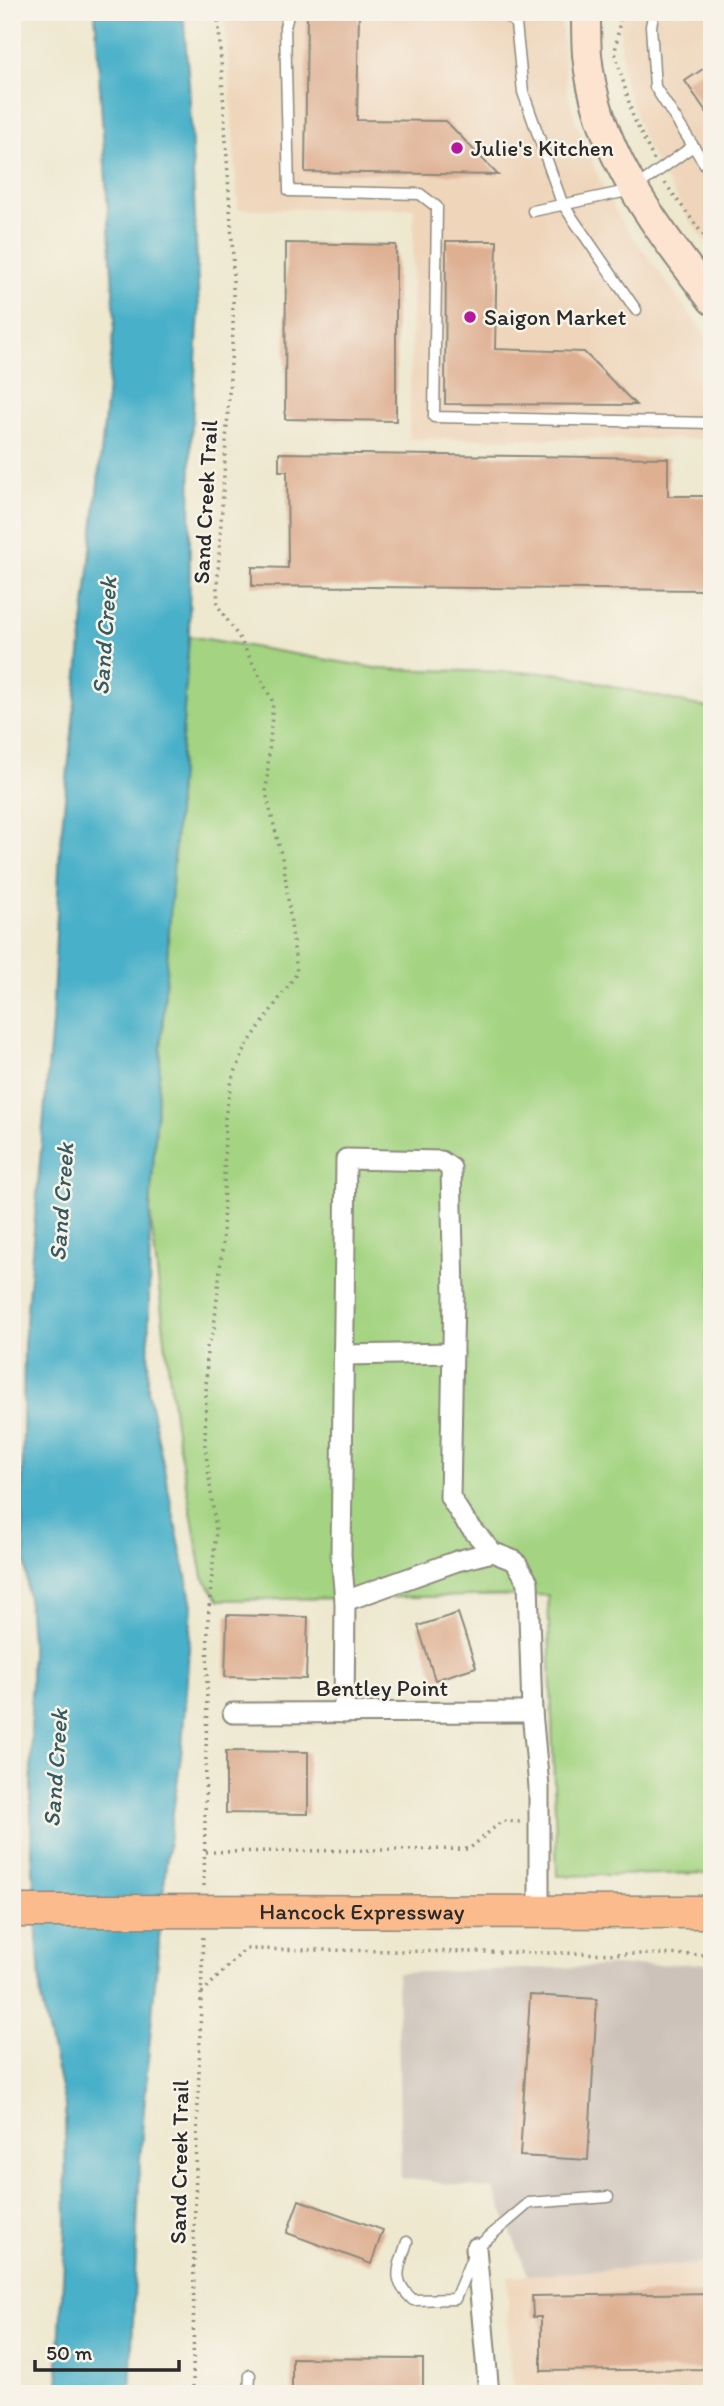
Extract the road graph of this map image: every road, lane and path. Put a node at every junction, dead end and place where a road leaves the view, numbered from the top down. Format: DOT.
graph roads {
  1 [pos="218,12"];
  2 [pos="289,12"];
  3 [pos="586,12"];
  4 [pos="621,12"];
  5 [pos="654,12"];
  6 [pos="501,14"];
  7 [pos="693,146"];
  8 [pos="659,171"];
  9 [pos="712,175"];
  10 [pos="632,190"];
  11 [pos="562,203"];
  12 [pos="533,211"];
  13 [pos="712,247"];
  14 [pos="712,300"];
  15 [pos="636,310"];
  16 [pos="712,423"];
  17 [pos="453,1353"];
  18 [pos="344,1356"];
  19 [pos="492,1552"];
  20 [pos="345,1601"];
  21 [pos="532,1712"];
  22 [pos="233,1713"];
  23 [pos="344,1713"];
  24 [pos="539,1823"];
  25 [pos="205,1852"];
  26 [pos="202,1909"];
  27 [pos="12,1911"];
  28 [pos="539,1912"];
  29 [pos="712,1912"];
  30 [pos="712,1955"];
  31 [pos="202,1993"];
  32 [pos="608,2197"];
  33 [pos="407,2242"];
  34 [pos="476,2248"];
  35 [pos="250,2375"];
  36 [pos="194,2394"];
  37 [pos="249,2394"];
  38 [pos="489,2394"];
  1 -- 25 [label="path, Sand Creek Trail"];
  2 -- 16 [label="lane"];
  3 -- 10 [label="main road"];
  4 -- 8 [label="path"];
  5 -- 7 [label="lane"];
  6 -- 11 [label="lane"];
  7 -- 8 [label="lane"];
  7 -- 9 [label="lane"];
  8 -- 10 [label="lane"];
  8 -- 13 [label="path"];
  10 -- 11 [label="lane"];
  10 -- 14 [label="main road"];
  11 -- 12 [label="lane"];
  11 -- 15 [label="lane"];
  17 -- 18 [label="street"];
  17 -- 18 [label="street"];
  17 -- 19 [label="street"];
  18 -- 20 [label="street"];
  19 -- 20 [label="street"];
  19 -- 21 [label="street"];
  20 -- 23 [label="street"];
  21 -- 23 [label="street, Bentley Point"];
  21 -- 24 [label="street"];
  22 -- 23 [label="street, Bentley Point"];
  24 -- 25 [label="path"];
  24 -- 28 [label="street"];
  25 -- 26 [label="path, Sand Creek Trail"];
  26 -- 27 [label="main road, Hancock Expressway"];
  26 -- 28 [label="main road, Hancock Expressway"];
  26 -- 31 [label="path, Sand Creek Trail"];
  28 -- 29 [label="main road, Hancock Expressway"];
  30 -- 31 [label="path"];
  31 -- 36 [label="path, Sand Creek Trail"];
  32 -- 34 [label="lane"];
  33 -- 34 [label="lane"];
  34 -- 38 [label="street"];
  35 -- 37 [label="lane"];
}
